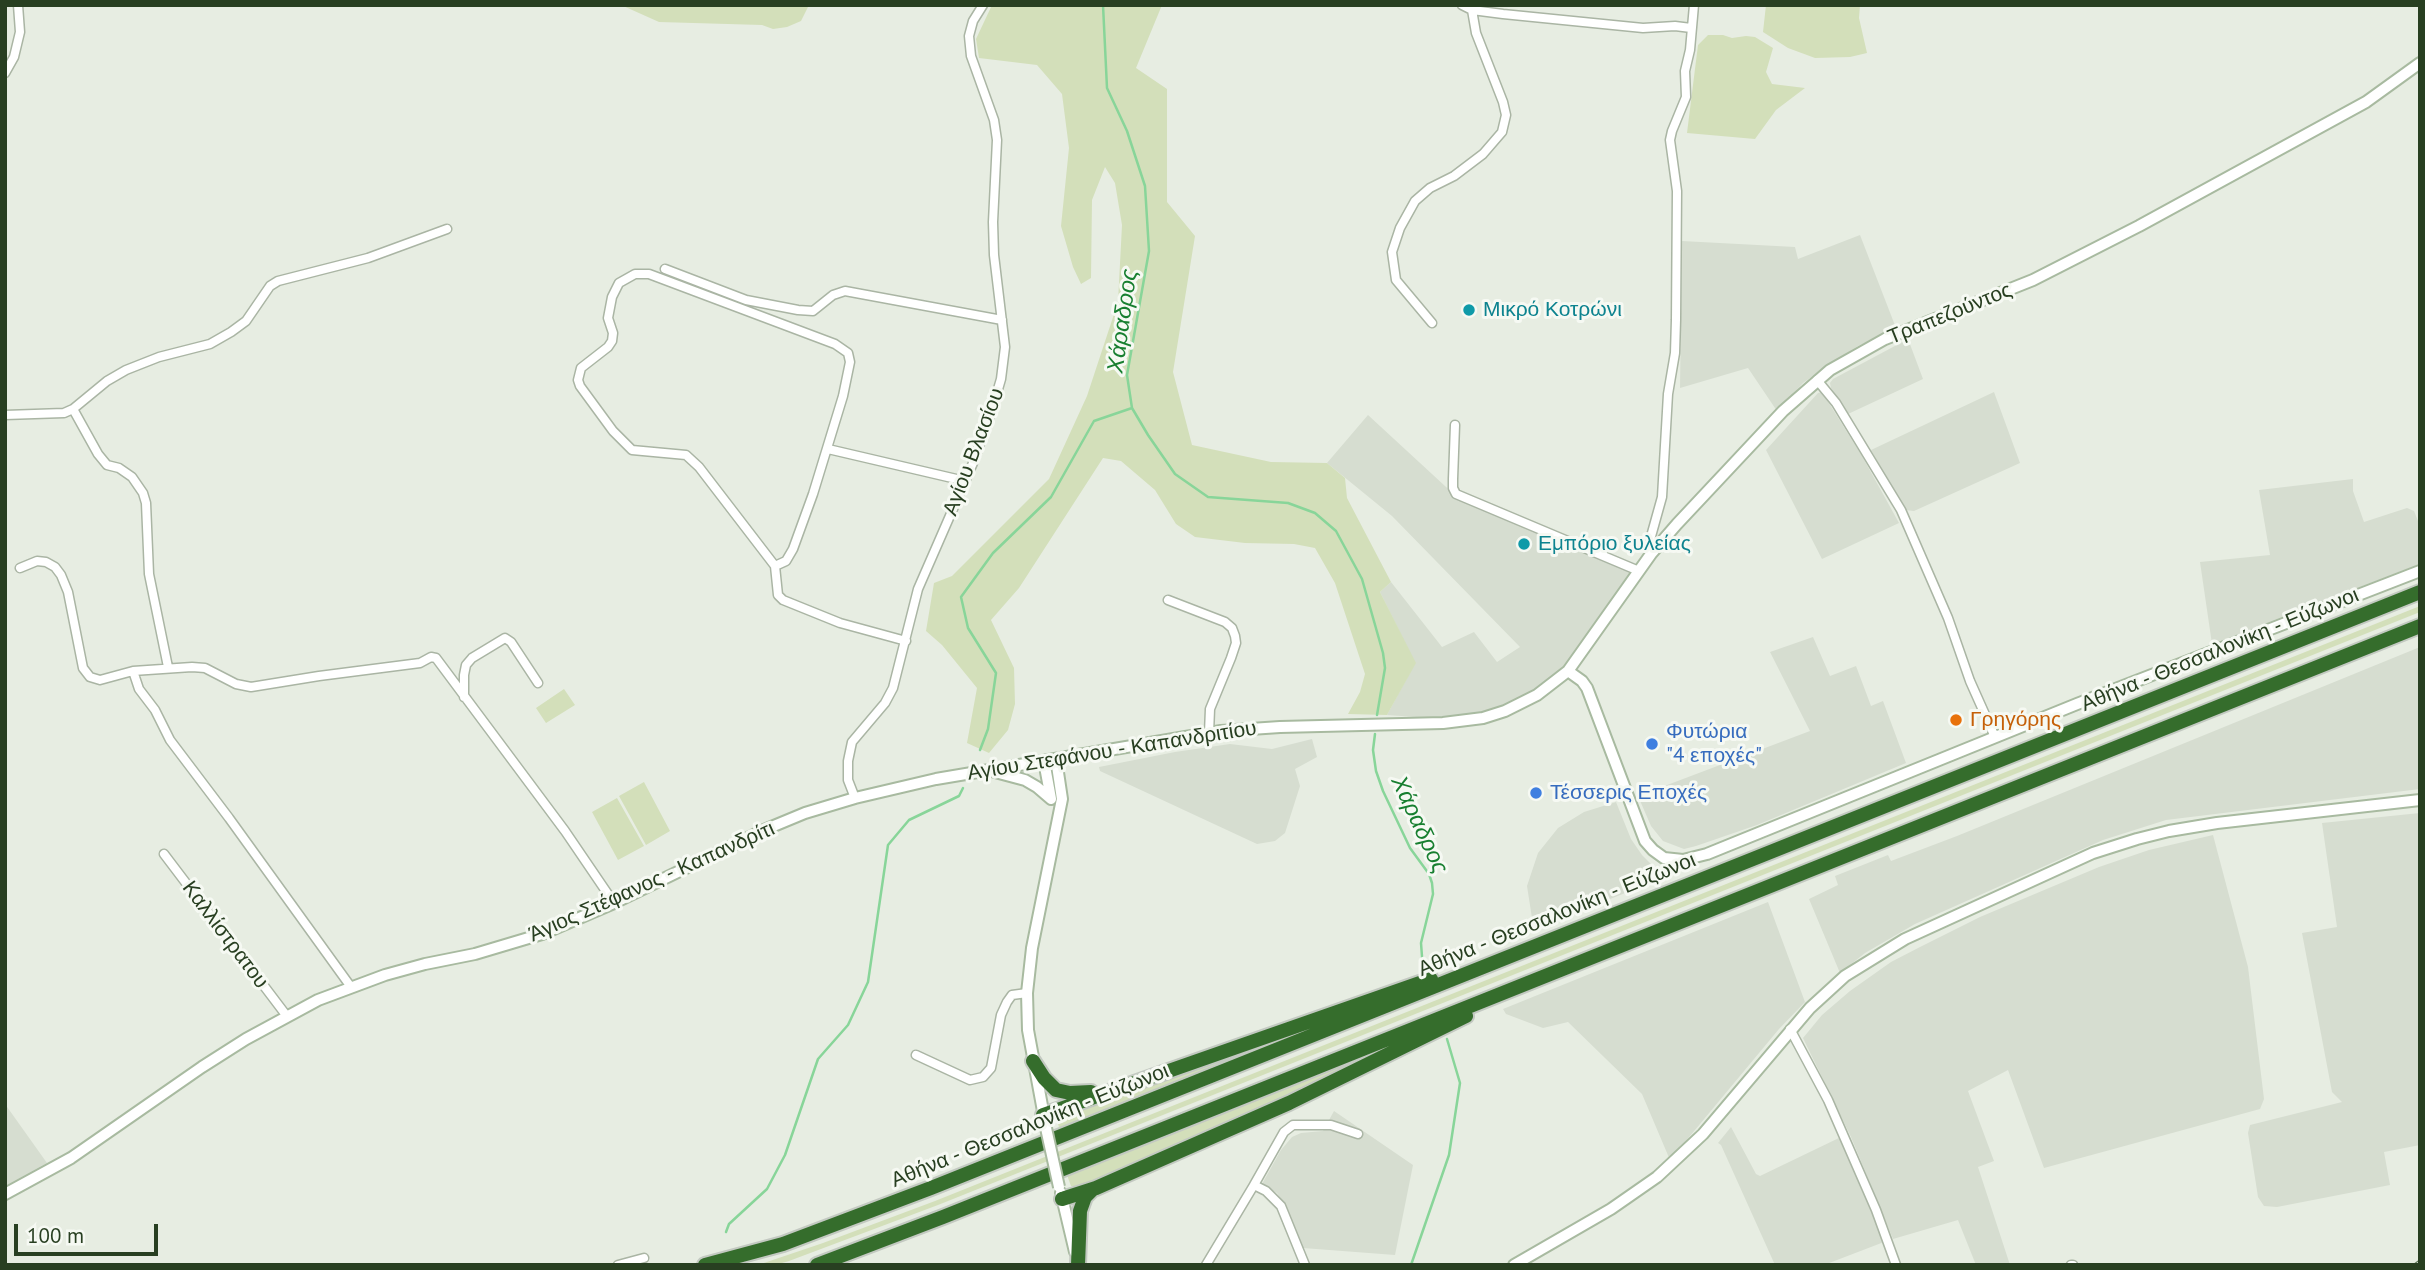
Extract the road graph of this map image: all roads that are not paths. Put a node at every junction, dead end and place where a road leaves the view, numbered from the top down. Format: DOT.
graph roads {
  1 [pos="18,5"];
  2 [pos="983,5"];
  3 [pos="1462,5"];
  4 [pos="1694,5"];
  5 [pos="1472,10"];
  6 [pos="1691,28"];
  7 [pos="2420,63"];
  8 [pos="5,73"];
  9 [pos="447,229"];
  10 [pos="665,268"];
  11 [pos="1002,320"];
  12 [pos="1432,323"];
  13 [pos="1817,380"];
  14 [pos="73,409"];
  15 [pos="5,415"];
  16 [pos="1455,425"];
  17 [pos="828,449"];
  18 [pos="965,481"];
  19 [pos="1651,554"];
  20 [pos="775,566"];
  21 [pos="20,568"];
  22 [pos="2420,571"];
  23 [pos="1639,572"];
  24 [pos="2420,592"];
  25 [pos="1168,600"];
  26 [pos="2420,626"];
  27 [pos="906,641"];
  28 [pos="168,667"];
  29 [pos="133,671"];
  30 [pos="1568,671"];
  31 [pos="538,683"];
  32 [pos="464,697"];
  33 [pos="1209,733"];
  34 [pos="1995,737"];
  35 [pos="1056,759"];
  36 [pos="1044,761"];
  37 [pos="986,771"];
  38 [pos="855,798"];
  39 [pos="1051,799"];
  40 [pos="2420,800"];
  41 [pos="1058,820"];
  42 [pos="164,854"];
  43 [pos="614,903"];
  44 [pos="1532,948"];
  45 [pos="1542,977"];
  46 [pos="351,987"];
  47 [pos="1027,993"];
  48 [pos="286,1015"];
  49 [pos="1790,1029"];
  50 [pos="916,1055"];
  51 [pos="1033,1061"];
  52 [pos="1110,1090"];
  53 [pos="1045,1121"];
  54 [pos="1358,1134"];
  55 [pos="1254,1185"];
  56 [pos="1096,1188"];
  57 [pos="1061,1193"];
  58 [pos="5,1194"];
  59 [pos="878,1209"];
  60 [pos="854,1211"];
  61 [pos="943,1217"];
  62 [pos="929,1230"];
  63 [pos="761,1245"];
  64 [pos="746,1254"];
  65 [pos="644,1258"];
  66 [pos="618,1265"];
  67 [pos="705,1265"];
  68 [pos="817,1265"];
  69 [pos="1078,1265"];
  70 [pos="1206,1265"];
  71 [pos="1305,1265"];
  72 [pos="1514,1265"];
  73 [pos="1896,1265"];
  1 -- 8 [label="street"];
  2 -- 11 [label="street, Αγίου Βλασίου"];
  3 -- 5 [label="street"];
  4 -- 6 [label="street"];
  5 -- 6 [label="street"];
  5 -- 12 [label="street"];
  6 -- 19 [label="street"];
  7 -- 13 [label="main road, Τραπεζούντος"];
  9 -- 14 [label="street"];
  10 -- 11 [label="street"];
  11 -- 18 [label="street, Αγίου Βλασίου"];
  13 -- 19 [label="main road, Τραπεζούντος"];
  13 -- 34 [label="street"];
  14 -- 15 [label="street"];
  14 -- 28 [label="street"];
  16 -- 23 [label="street"];
  17 -- 18 [label="street"];
  17 -- 20 [label="street"];
  17 -- 20 [label="street"];
  18 -- 27 [label="street, Αγίου Βλασίου"];
  19 -- 23 [label="main road, Τραπεζούντος"];
  20 -- 27 [label="street"];
  21 -- 29 [label="street"];
  22 -- 34 [label="main road"];
  23 -- 30 [label="main road, Τραπεζούντος"];
  24 -- 44 [label="highway, Αθήνα - Θεσσαλονίκη - Εύζωνοι"];
  25 -- 33 [label="street"];
  26 -- 45 [label="highway"];
  27 -- 38 [label="street, Αγίου Βλασίου"];
  28 -- 29 [label="street"];
  28 -- 32 [label="street"];
  29 -- 46 [label="street"];
  30 -- 33 [label="main road, Αγίου Στεφάνου - Καπανδριτίου"];
  30 -- 34 [label="main road"];
  31 -- 32 [label="street"];
  32 -- 43 [label="street"];
  33 -- 35 [label="main road, Αγίου Στεφάνου - Καπανδριτίου"];
  35 -- 36 [label="main road, Αγίου Στεφάνου - Καπανδριτίου"];
  35 -- 41 [label="main road"];
  36 -- 37 [label="main road, Αγίου Στεφάνου - Καπανδριτίου"];
  36 -- 39 [label="main road"];
  37 -- 38 [label="main road, Αγίου Στεφάνου - Καπανδριτίου"];
  37 -- 39 [label="main road"];
  38 -- 43 [label="main road, Άγιος Στέφανος - Καπανδρίτι"];
  39 -- 41 [label="main road"];
  40 -- 49 [label="main road"];
  41 -- 47 [label="main road"];
  42 -- 48 [label="street, Καλλίστρατου"];
  43 -- 46 [label="main road, Άγιος Στέφανος - Καπανδρίτι"];
  44 -- 52 [label="highway"];
  44 -- 59 [label="highway, Αθήνα - Θεσσαλονίκη - Εύζωνοι"];
  45 -- 56 [label="highway"];
  45 -- 61 [label="highway"];
  46 -- 48 [label="main road, Άγιος Στέφανος - Καπανδρίτι"];
  47 -- 50 [label="street"];
  47 -- 51 [label="main road"];
  48 -- 58 [label="main road, Άγιος Στέφανος - Καπανδρίτι"];
  49 -- 72 [label="main road"];
  49 -- 73 [label="street"];
  51 -- 52 [label="highway"];
  51 -- 53 [label="main road"];
  52 -- 53 [label="highway"];
  53 -- 57 [label="main road, bridge"];
  54 -- 55 [label="street"];
  55 -- 70 [label="street"];
  55 -- 71 [label="street"];
  56 -- 57 [label="highway"];
  56 -- 69 [label="highway"];
  57 -- 69 [label="main road"];
  59 -- 60 [label="highway"];
  59 -- 64 [label="highway, Αθήνα - Θεσσαλονίκη - Εύζωνοι"];
  61 -- 62 [label="highway"];
  61 -- 68 [label="highway"];
  63 -- 64 [label="highway"];
  64 -- 67 [label="highway, Αθήνα - Θεσσαλονίκη - Εύζωνοι"];
  65 -- 66 [label="street"];
}
